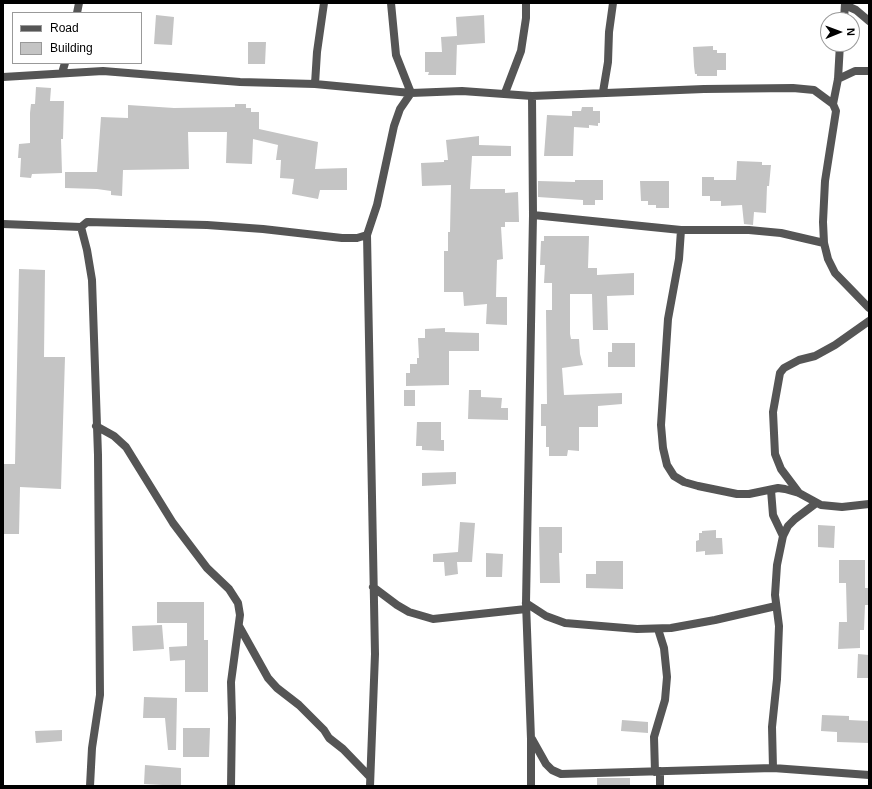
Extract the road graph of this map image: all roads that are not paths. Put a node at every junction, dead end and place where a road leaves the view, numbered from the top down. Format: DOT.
graph roads {
  1 [pos="324,3"];
  2 [pos="391,3"];
  3 [pos="526,3"];
  4 [pos="613,3"];
  5 [pos="845,4"];
  6 [pos="869,21"];
  7 [pos="840,52"];
  8 [pos="64,64"];
  9 [pos="869,71"];
  10 [pos="62,73"];
  11 [pos="3,77"];
  12 [pos="838,79"];
  13 [pos="315,84"];
  14 [pos="603,92"];
  15 [pos="411,93"];
  16 [pos="505,93"];
  17 [pos="532,96"];
  18 [pos="833,104"];
  19 [pos="533,215"];
  20 [pos="3,224"];
  21 [pos="81,227"];
  22 [pos="681,230"];
  23 [pos="367,235"];
  24 [pos="824,243"];
  25 [pos="869,308"];
  26 [pos="869,321"];
  27 [pos="96,426"];
  28 [pos="771,490"];
  29 [pos="799,493"];
  30 [pos="815,504"];
  31 [pos="869,504"];
  32 [pos="783,536"];
  33 [pos="373,586"];
  34 [pos="526,606"];
  35 [pos="776,606"];
  36 [pos="239,626"];
  37 [pos="658,628"];
  38 [pos="531,739"];
  39 [pos="773,768"];
  40 [pos="658,771"];
  41 [pos="869,775"];
  42 [pos="370,777"];
  43 [pos="90,786"];
  44 [pos="231,786"];
  45 [pos="370,786"];
  46 [pos="531,786"];
  47 [pos="660,786"];
  1 -- 13 [label="street"];
  2 -- 15 [label="street"];
  3 -- 16 [label="street"];
  4 -- 14 [label="street"];
  5 -- 6 [label="street"];
  7 -- 12 [label="street"];
  8 -- 10 [label="street"];
  9 -- 12 [label="street"];
  10 -- 11 [label="street"];
  10 -- 13 [label="street"];
  12 -- 18 [label="street"];
  13 -- 15 [label="street"];
  14 -- 17 [label="street"];
  14 -- 18 [label="street"];
  15 -- 16 [label="street"];
  15 -- 23 [label="street"];
  16 -- 17 [label="street"];
  17 -- 19 [label="street"];
  18 -- 24 [label="street"];
  19 -- 22 [label="street"];
  19 -- 34 [label="street"];
  20 -- 21 [label="street"];
  21 -- 23 [label="street"];
  21 -- 27 [label="street"];
  22 -- 24 [label="street"];
  22 -- 28 [label="street"];
  23 -- 33 [label="street"];
  24 -- 25 [label="street"];
  26 -- 29 [label="street"];
  27 -- 36 [label="street"];
  27 -- 43 [label="street"];
  28 -- 29 [label="street"];
  28 -- 32 [label="street"];
  29 -- 30 [label="street"];
  30 -- 31 [label="street"];
  30 -- 32 [label="street"];
  32 -- 35 [label="street"];
  33 -- 34 [label="street"];
  33 -- 42 [label="street"];
  34 -- 37 [label="street"];
  34 -- 38 [label="street"];
  35 -- 37 [label="street"];
  35 -- 39 [label="street"];
  36 -- 42 [label="street"];
  36 -- 44 [label="street"];
  37 -- 40 [label="street"];
  38 -- 40 [label="street"];
  38 -- 46 [label="street"];
  39 -- 40 [label="street"];
  39 -- 41 [label="street"];
  40 -- 47 [label="street"];
  42 -- 45 [label="street"];
}
